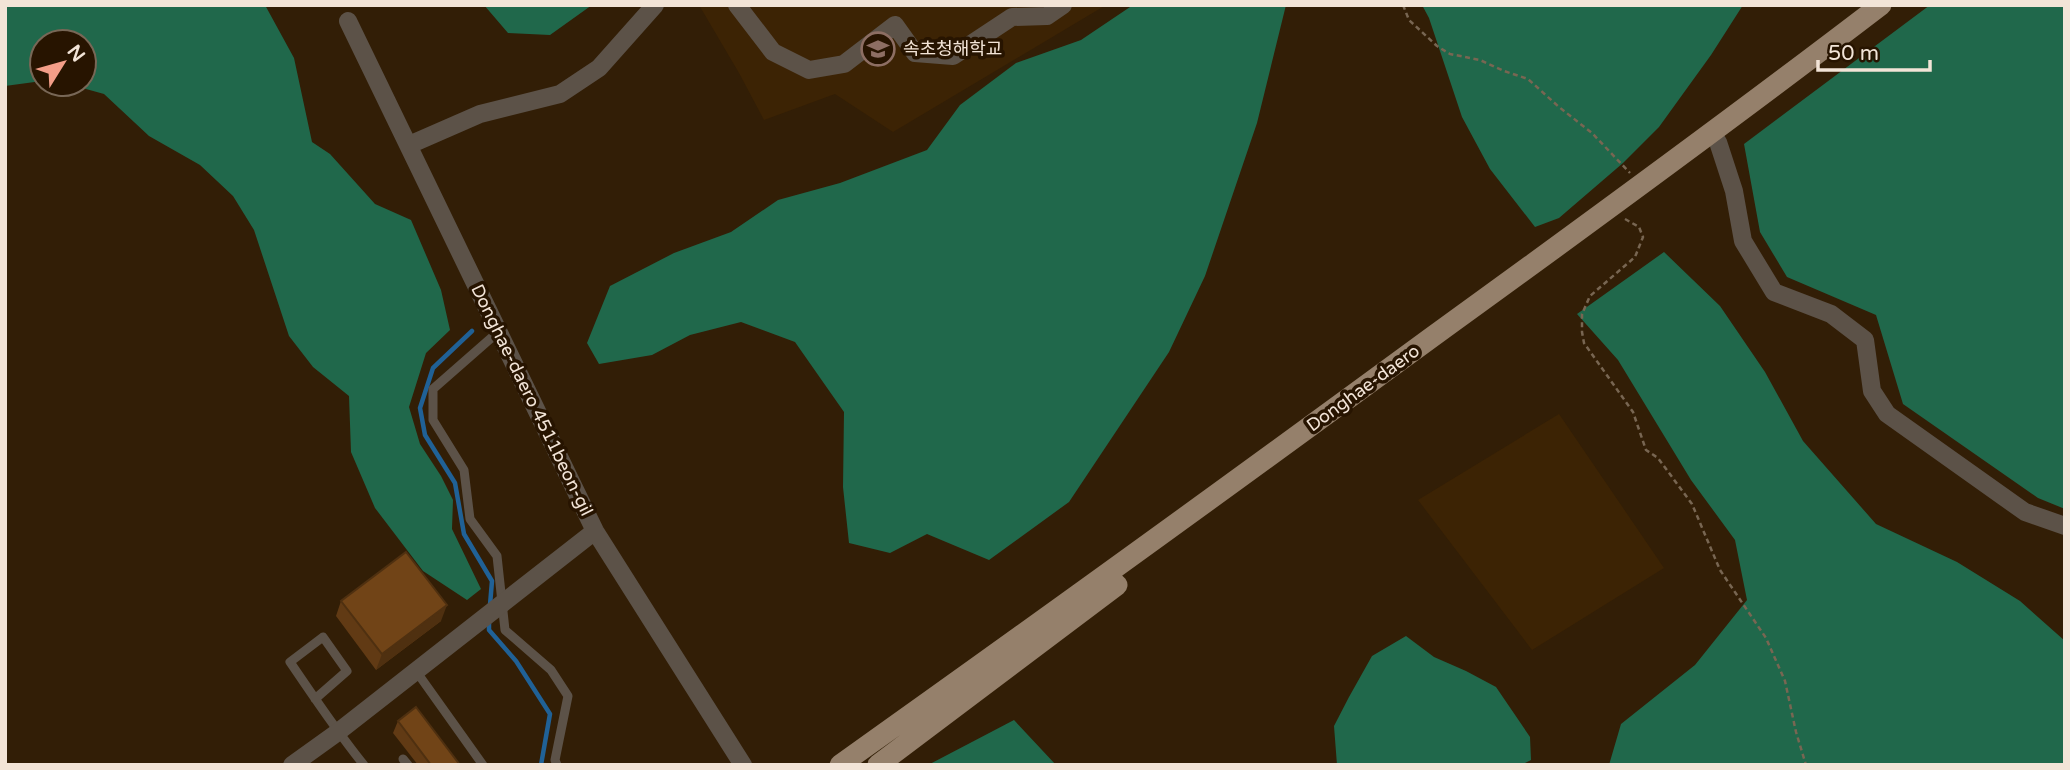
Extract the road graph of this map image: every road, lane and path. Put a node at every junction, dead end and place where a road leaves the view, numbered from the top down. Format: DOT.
graph roads {
  1 [pos="655,5"];
  2 [pos="737,5"];
  3 [pos="1063,5"];
  4 [pos="1403,5"];
  5 [pos="1881,5"];
  6 [pos="1898,5"];
  7 [pos="348,21"];
  8 [pos="1718,142"];
  9 [pos="409,145"];
  10 [pos="1641,185"];
  11 [pos="1618,216"];
  12 [pos="499,332"];
  13 [pos="2065,526"];
  14 [pos="594,531"];
  15 [pos="502,604"];
  16 [pos="416,671"];
  17 [pos="315,699"];
  18 [pos="338,733"];
  19 [pos="292,765"];
  20 [pos="364,765"];
  21 [pos="483,765"];
  22 [pos="557,765"];
  23 [pos="743,765"];
  24 [pos="840,765"];
  25 [pos="878,765"];
  26 [pos="1806,765"];
  1 -- 9 [label="street"];
  2 -- 3 [label="street"];
  4 -- 10 [label="path"];
  5 -- 10 [label="main road, Donghae-daero"];
  6 -- 8 [label="main road, Donghae-daero"];
  7 -- 9 [label="street, Donghae-daero 4511beon-gil"];
  8 -- 11 [label="main road, Donghae-daero"];
  8 -- 13 [label="street"];
  9 -- 12 [label="street, Donghae-daero 4511beon-gil"];
  10 -- 24 [label="main road, Donghae-daero"];
  11 -- 25 [label="main road, Donghae-daero"];
  11 -- 26 [label="path"];
  12 -- 14 [label="street, Donghae-daero 4511beon-gil"];
  12 -- 15 [label="lane"];
  14 -- 15 [label="street"];
  14 -- 23 [label="street, Donghae-daero 4511beon-gil"];
  15 -- 16 [label="street"];
  15 -- 22 [label="lane"];
  16 -- 18 [label="street"];
  16 -- 21 [label="lane"];
  17 -- 17 [label="lane"];
  17 -- 18 [label="lane"];
  18 -- 19 [label="street"];
  18 -- 20 [label="lane"];
}
